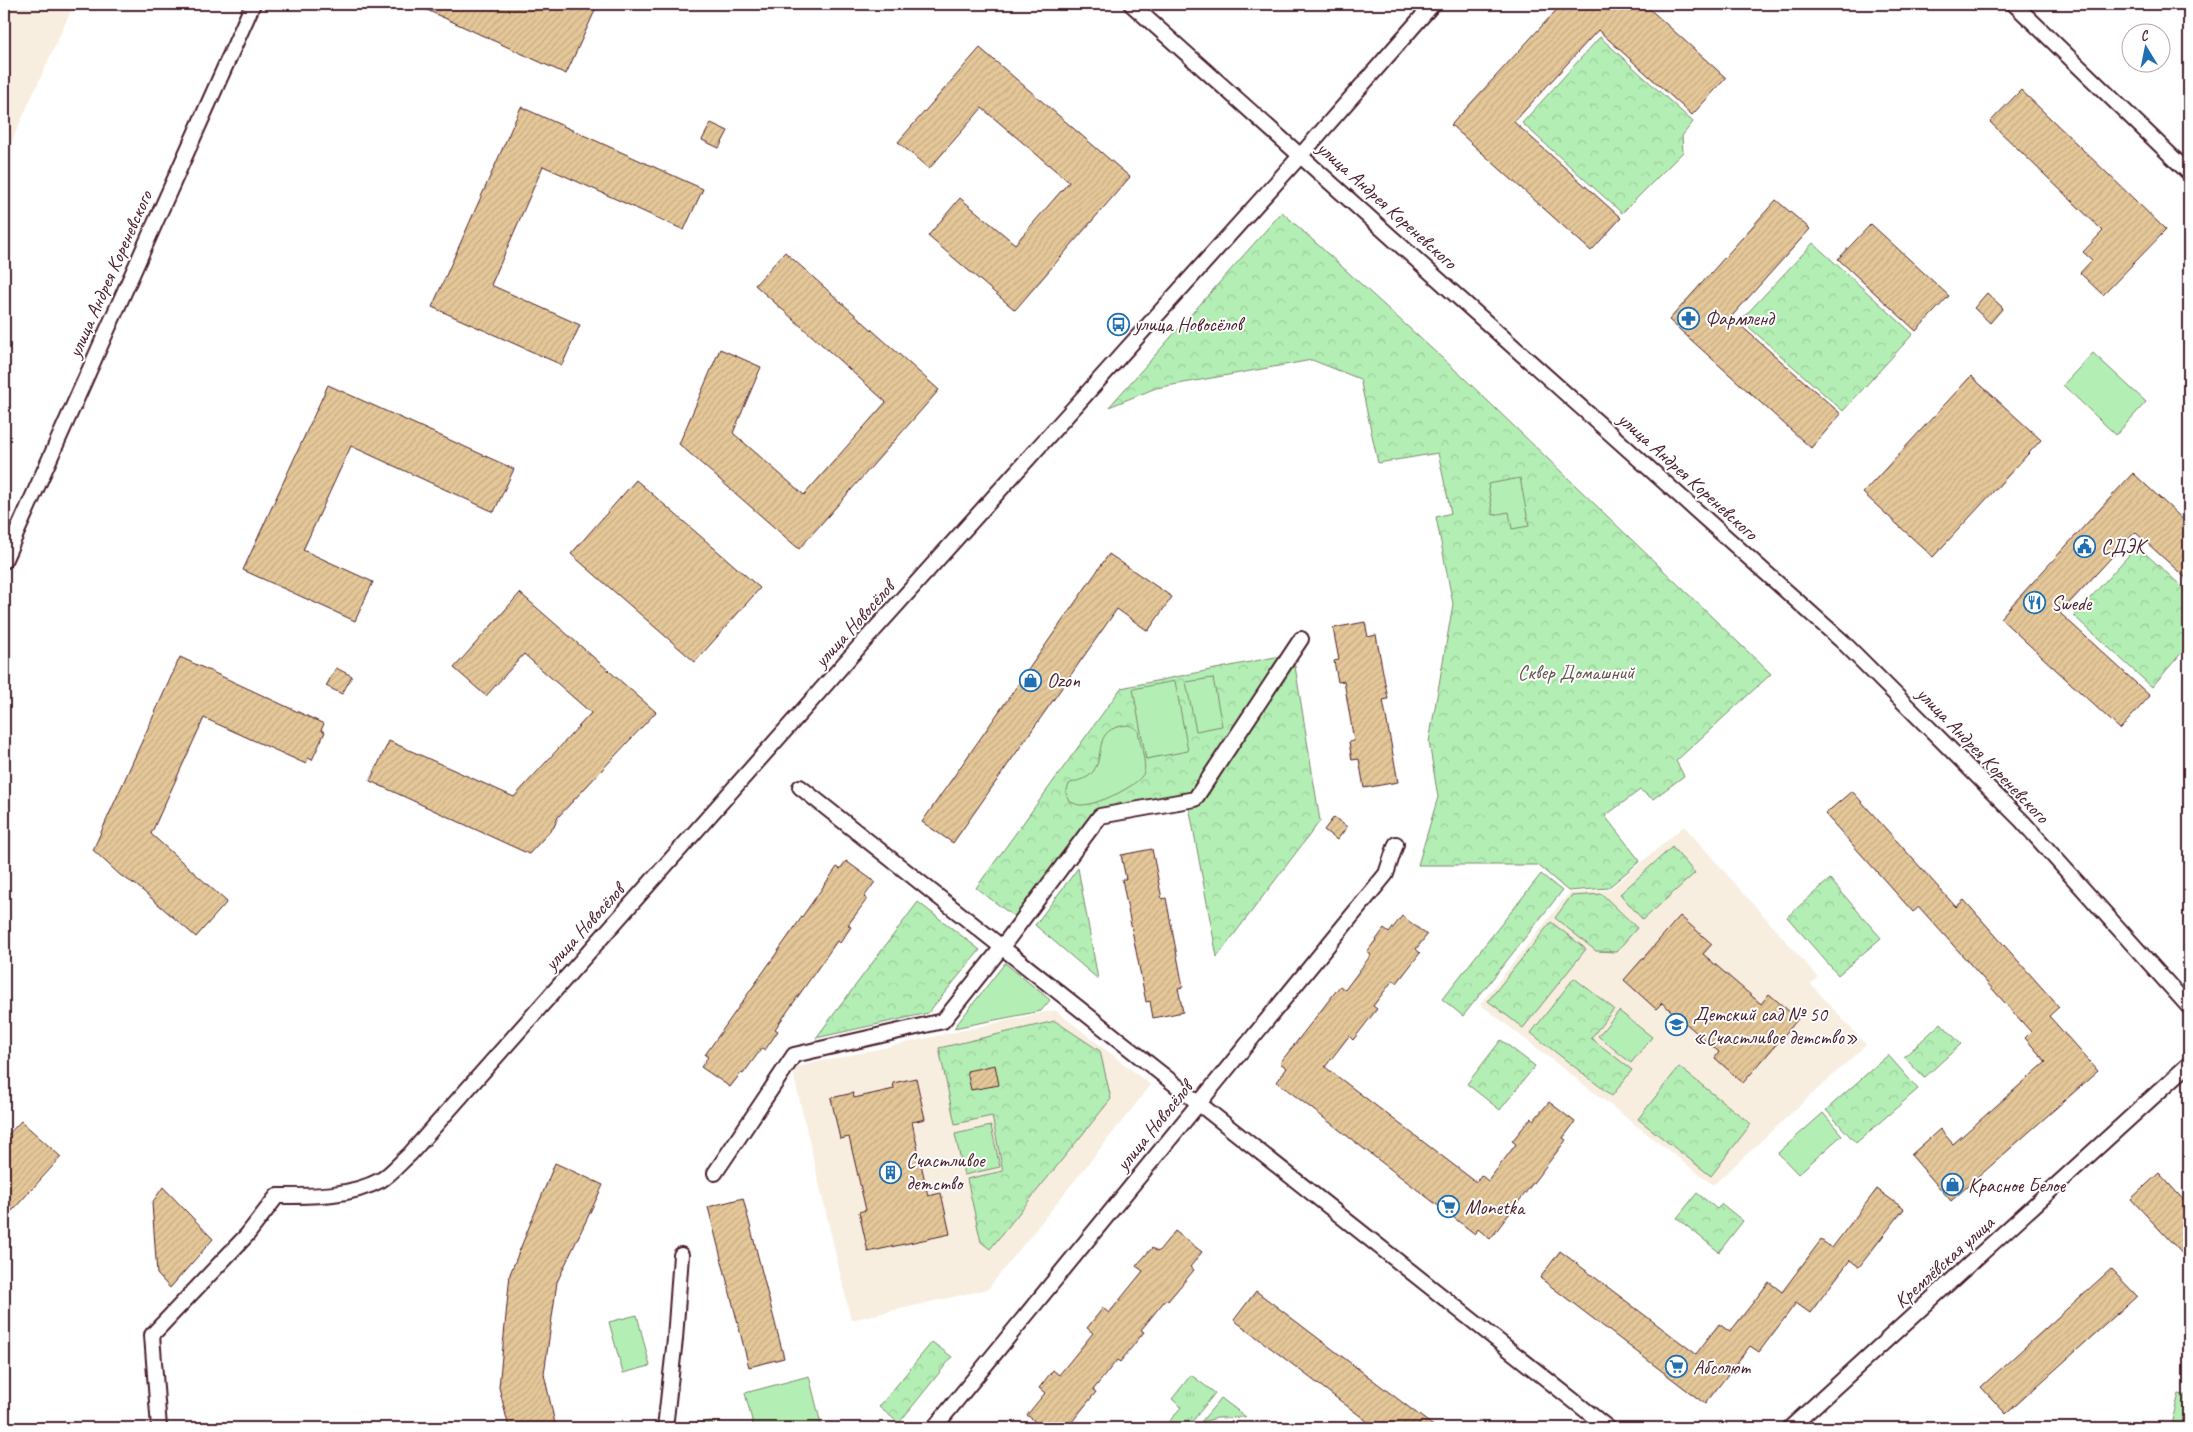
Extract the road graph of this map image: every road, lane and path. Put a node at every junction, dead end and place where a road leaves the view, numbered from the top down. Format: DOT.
graph roads {
  1 [pos="253,4"];
  2 [pos="1132,4"];
  3 [pos="1434,4"];
  4 [pos="2014,4"];
  5 [pos="1301,155"];
  6 [pos="2189,172"];
  7 [pos="4,561"];
  8 [pos="1301,639"];
  9 [pos="800,787"];
  10 [pos="1396,844"];
  11 [pos="1002,947"];
  12 [pos="2189,1007"];
  13 [pos="2189,1064"];
  14 [pos="1198,1103"];
  15 [pos="715,1173"];
  16 [pos="680,1255"];
  17 [pos="159,1428"];
  18 [pos="665,1428"];
  19 [pos="934,1428"];
  20 [pos="1608,1428"];
  21 [pos="1790,1428"];
  1 -- 7 [label="street, улица Андрея Кореневского"];
  2 -- 5 [label="street, улица Андрея Кореневского"];
  3 -- 5 [label="street, улица Новосёлов"];
  4 -- 6 [label="street"];
  5 -- 12 [label="street, улица Андрея Кореневского"];
  5 -- 17 [label="street, улица Новосёлов"];
  8 -- 11 [label="street"];
  9 -- 11 [label="street"];
  10 -- 14 [label="street, улица Новосёлов"];
  11 -- 14 [label="street"];
  11 -- 15 [label="street"];
  13 -- 21 [label="street, Кремлёвская улица"];
  14 -- 19 [label="street, улица Новосёлов"];
  14 -- 20 [label="street"];
  16 -- 18 [label="street"];
}
